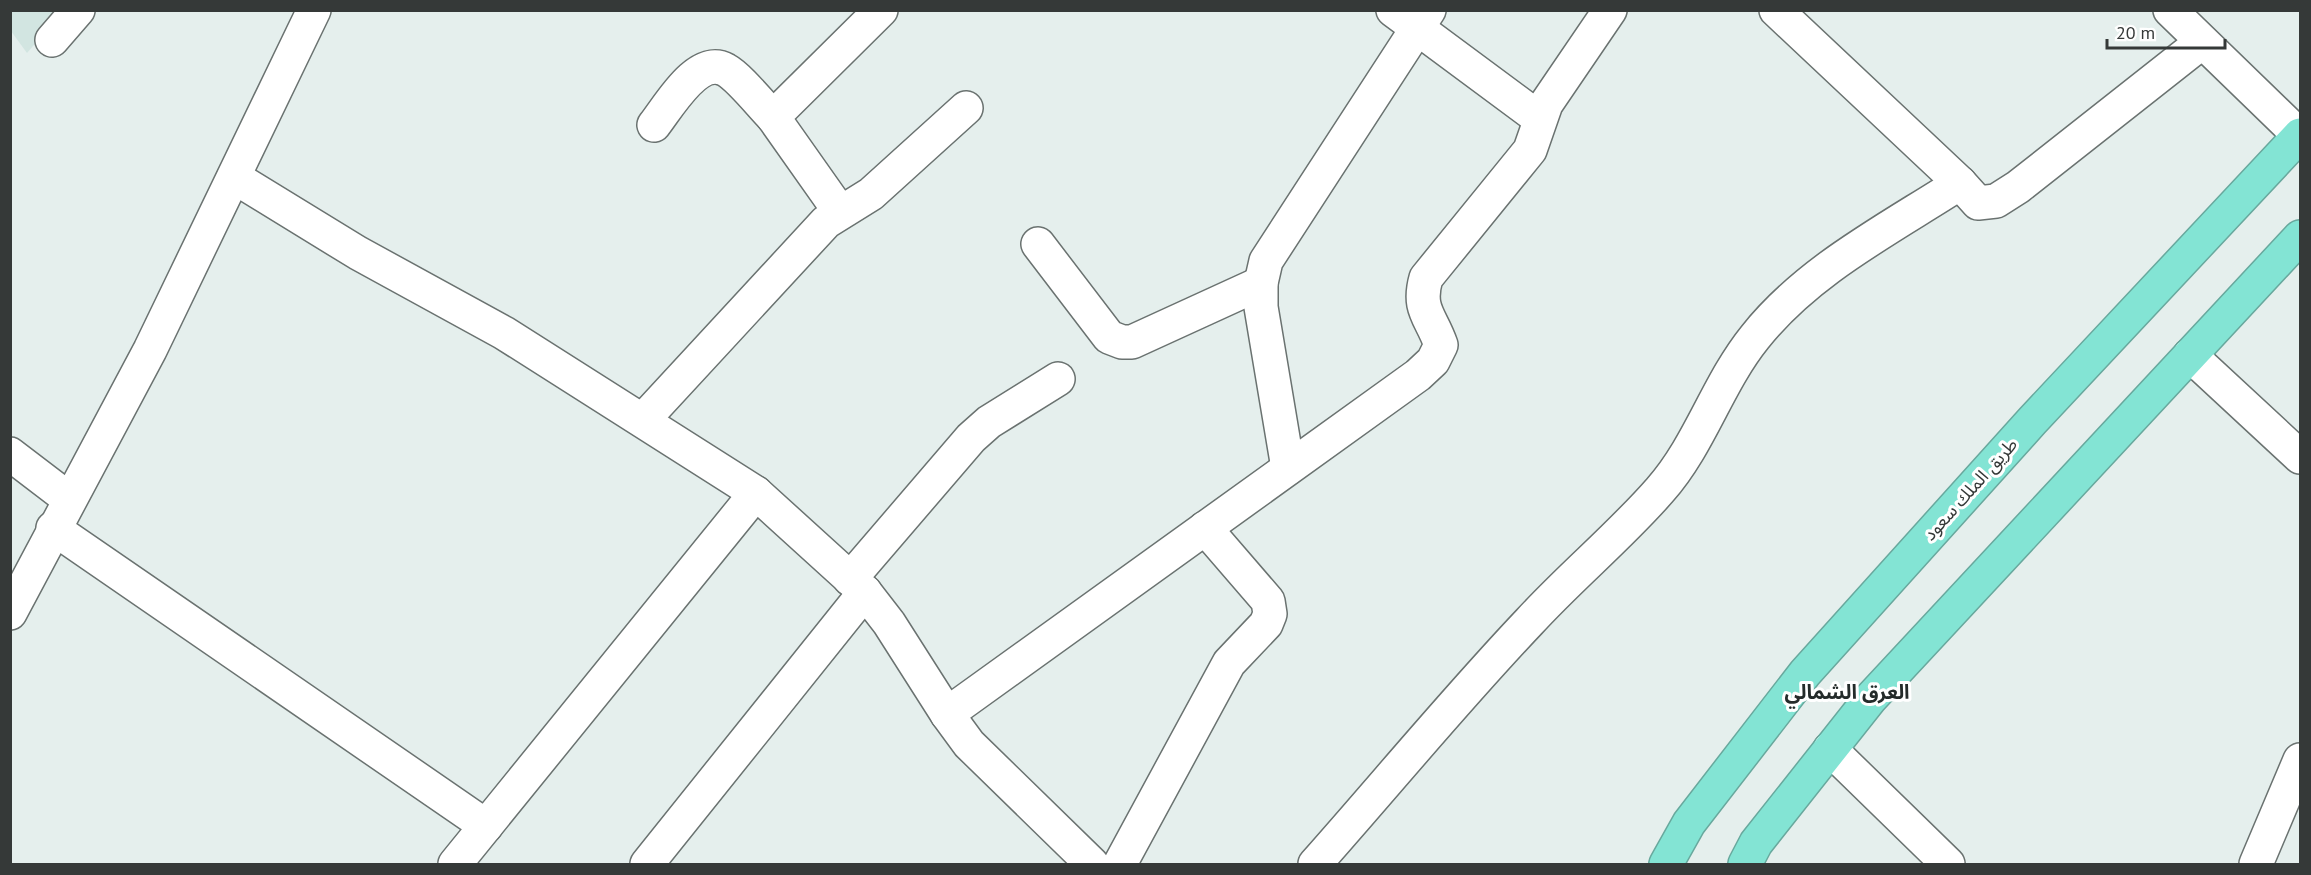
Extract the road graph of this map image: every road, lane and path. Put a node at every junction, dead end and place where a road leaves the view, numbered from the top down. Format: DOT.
graph roads {
  1 [pos="78,10"];
  2 [pos="314,10"];
  3 [pos="881,10"];
  4 [pos="1610,10"];
  5 [pos="1776,10"];
  6 [pos="2170,10"];
  7 [pos="1414,16"];
  8 [pos="52,40"];
  9 [pos="2202,42"];
  10 [pos="966,108"];
  11 [pos="773,117"];
  12 [pos="1540,119"];
  13 [pos="654,125"];
  14 [pos="2300,136"];
  15 [pos="234,177"];
  16 [pos="1960,183"];
  17 [pos="840,212"];
  18 [pos="2301,237"];
  19 [pos="1038,244"];
  20 [pos="1261,283"];
  21 [pos="2190,355"];
  22 [pos="1058,379"];
  23 [pos="643,420"];
  24 [pos="10,454"];
  25 [pos="2301,457"];
  26 [pos="1288,468"];
  27 [pos="756,493"];
  28 [pos="69,499"];
  29 [pos="54,528"];
  30 [pos="1205,528"];
  31 [pos="858,586"];
  32 [pos="10,613"];
  33 [pos="946,714"];
  34 [pos="1830,749"];
  35 [pos="2301,760"];
  36 [pos="486,826"];
  37 [pos="455,864"];
  38 [pos="647,864"];
  39 [pos="1092,864"];
  40 [pos="1120,864"];
  41 [pos="1315,864"];
  42 [pos="1666,864"];
  43 [pos="1745,864"];
  44 [pos="1948,864"];
  45 [pos="2256,864"];
  1 -- 8 [label="street"];
  2 -- 15 [label="street"];
  3 -- 11 [label="street"];
  4 -- 12 [label="street"];
  5 -- 16 [label="street"];
  6 -- 9 [label="street"];
  7 -- 12 [label="street"];
  7 -- 20 [label="street"];
  9 -- 14 [label="street"];
  9 -- 16 [label="street"];
  10 -- 17 [label="street"];
  11 -- 13 [label="street"];
  11 -- 17 [label="street"];
  12 -- 26 [label="street"];
  14 -- 42 [label="highway, طريق الملك سعود"];
  15 -- 23 [label="street"];
  15 -- 28 [label="street"];
  16 -- 41 [label="street"];
  17 -- 23 [label="street"];
  18 -- 21 [label="highway"];
  19 -- 20 [label="street"];
  20 -- 26 [label="street"];
  21 -- 25 [label="street"];
  21 -- 34 [label="highway"];
  22 -- 31 [label="street"];
  23 -- 27 [label="street"];
  24 -- 28 [label="street"];
  26 -- 30 [label="street"];
  27 -- 31 [label="street"];
  27 -- 36 [label="street"];
  28 -- 29 [label="street"];
  29 -- 32 [label="street"];
  29 -- 36 [label="street"];
  30 -- 33 [label="street"];
  30 -- 40 [label="street"];
  31 -- 33 [label="street"];
  31 -- 38 [label="street"];
  33 -- 39 [label="street"];
  34 -- 43 [label="highway"];
  34 -- 44 [label="street"];
  35 -- 45 [label="street"];
  36 -- 37 [label="street"];
}
